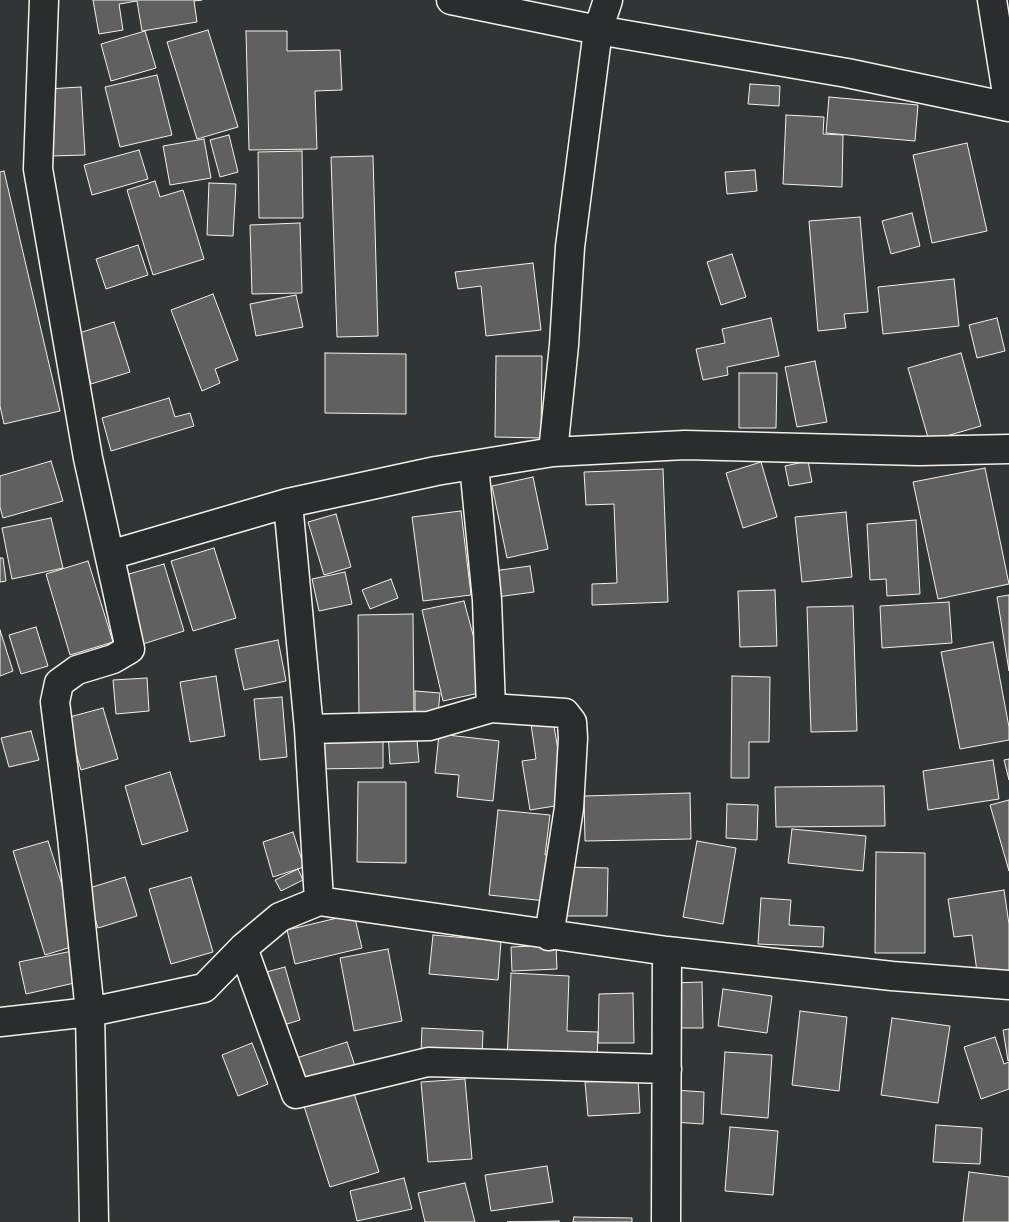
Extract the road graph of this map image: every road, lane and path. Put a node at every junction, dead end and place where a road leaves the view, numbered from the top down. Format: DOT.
graph roads {
  1 [pos="44,0"];
  2 [pos="450,0"];
  3 [pos="608,0"];
  4 [pos="992,0"];
  5 [pos="598,30"];
  6 [pos="1009,106"];
  7 [pos="1009,449"];
  8 [pos="553,452"];
  9 [pos="474,465"];
  10 [pos="288,503"];
  11 [pos="110,555"];
  12 [pos="491,708"];
  13 [pos="309,729"];
  14 [pos="319,901"];
  15 [pos="550,936"];
  16 [pos="244,948"];
  17 [pos="667,951"];
  18 [pos="1009,986"];
  19 [pos="90,1012"];
  20 [pos="0,1022"];
  21 [pos="667,1069"];
  22 [pos="94,1222"];
  23 [pos="666,1222"];
  1 -- 11 [label="street"];
  2 -- 5 [label="street"];
  3 -- 5 [label="street"];
  4 -- 6 [label="street"];
  5 -- 6 [label="street"];
  5 -- 8 [label="street"];
  7 -- 8 [label="street"];
  8 -- 9 [label="street"];
  9 -- 10 [label="street"];
  9 -- 12 [label="street"];
  10 -- 11 [label="street"];
  10 -- 13 [label="street"];
  11 -- 19 [label="street"];
  12 -- 13 [label="street"];
  12 -- 15 [label="street"];
  13 -- 14 [label="street"];
  14 -- 15 [label="street"];
  14 -- 16 [label="street"];
  15 -- 17 [label="street"];
  16 -- 19 [label="street"];
  16 -- 21 [label="street"];
  17 -- 18 [label="street"];
  17 -- 21 [label="street"];
  19 -- 20 [label="street"];
  19 -- 22 [label="street"];
  21 -- 23 [label="street"];
}
